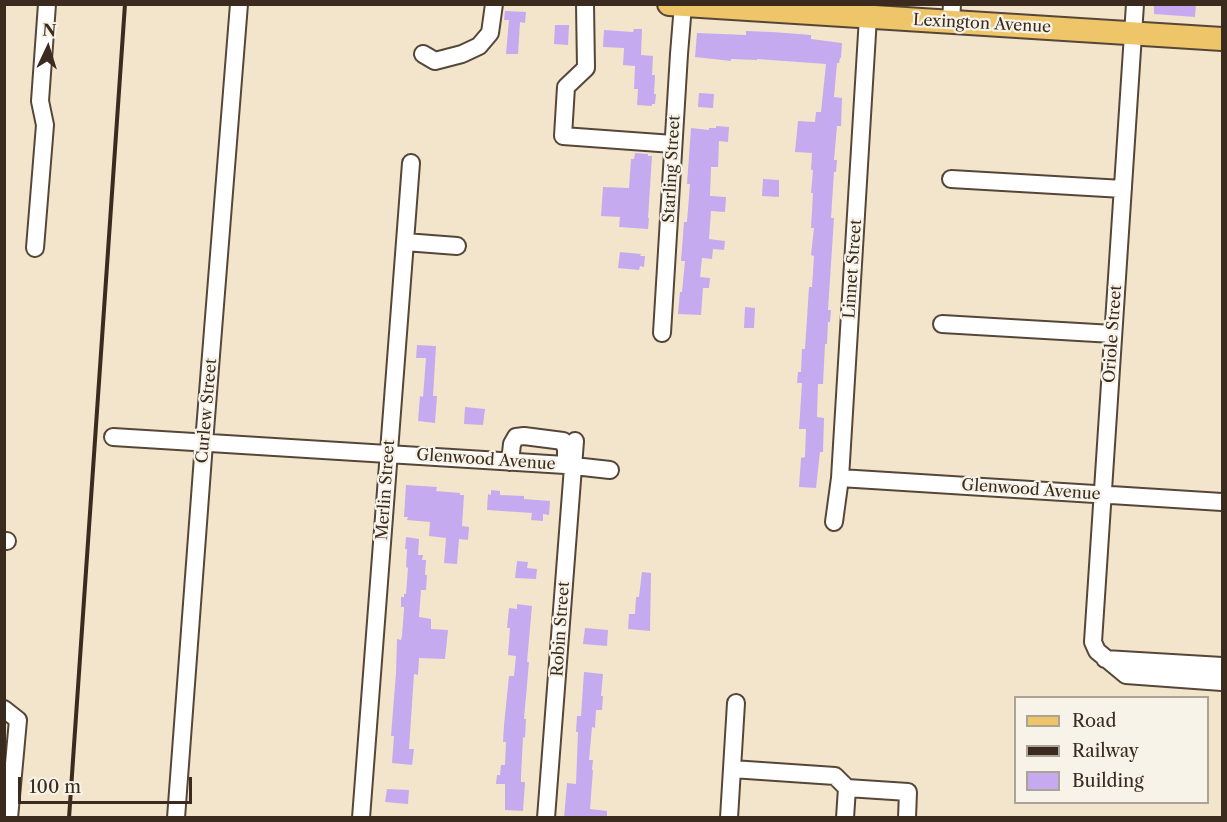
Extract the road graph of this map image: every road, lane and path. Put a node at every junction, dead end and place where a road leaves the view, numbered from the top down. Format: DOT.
graph roads {
  1 [pos="47,4"];
  2 [pos="239,4"];
  3 [pos="494,4"];
  4 [pos="585,4"];
  5 [pos="1135,4"];
  6 [pos="676,5"];
  7 [pos="767,8"];
  8 [pos="952,13"];
  9 [pos="868,17"];
  10 [pos="1133,33"];
  11 [pos="1222,39"];
  12 [pos="423,54"];
  13 [pos="673,144"];
  14 [pos="411,163"];
  15 [pos="951,179"];
  16 [pos="1123,189"];
  17 [pos="405,242"];
  18 [pos="457,246"];
  19 [pos="35,248"];
  20 [pos="942,324"];
  21 [pos="662,333"];
  22 [pos="1113,334"];
  23 [pos="112,436"];
  24 [pos="575,441"];
  25 [pos="204,443"];
  26 [pos="389,454"];
  27 [pos="510,462"];
  28 [pos="569,466"];
  29 [pos="610,470"];
  30 [pos="840,478"];
  31 [pos="1103,495"];
  32 [pos="1222,502"];
  33 [pos="834,522"];
  34 [pos="1105,658"];
  35 [pos="1222,666"];
  36 [pos="1222,682"];
  37 [pos="736,703"];
  38 [pos="4,709"];
  39 [pos="732,769"];
  40 [pos="847,788"];
  41 [pos="9,818"];
  42 [pos="176,818"];
  43 [pos="361,818"];
  44 [pos="546,818"];
  45 [pos="729,818"];
  46 [pos="845,818"];
  47 [pos="907,818"];
  1 -- 19 [label="street"];
  2 -- 25 [label="street, Curlew Street"];
  3 -- 12 [label="street"];
  4 -- 13 [label="street"];
  5 -- 10 [label="street, Oriole Street"];
  6 -- 7 [label="main road, Lexington Avenue"];
  6 -- 13 [label="street, Starling Street"];
  7 -- 9 [label="main road, Lexington Avenue"];
  8 -- 9 [label="main road, Lexington Avenue"];
  8 -- 10 [label="main road, Lexington Avenue"];
  9 -- 30 [label="street, Linnet Street"];
  10 -- 11 [label="main road, Lexington Avenue"];
  10 -- 16 [label="street, Oriole Street"];
  13 -- 21 [label="street, Starling Street"];
  14 -- 17 [label="street, Merlin Street"];
  15 -- 16 [label="street"];
  16 -- 22 [label="street, Oriole Street"];
  17 -- 18 [label="street"];
  17 -- 26 [label="street, Merlin Street"];
  20 -- 22 [label="street"];
  22 -- 31 [label="street, Oriole Street"];
  23 -- 25 [label="street, Glenwood Avenue"];
  24 -- 28 [label="street, Robin Street"];
  25 -- 26 [label="street, Glenwood Avenue"];
  25 -- 42 [label="street, Curlew Street"];
  26 -- 27 [label="street, Glenwood Avenue"];
  26 -- 43 [label="street, Merlin Street"];
  27 -- 28 [label="street, Glenwood Avenue"];
  27 -- 28 [label="street"];
  28 -- 29 [label="street, Glenwood Avenue"];
  28 -- 44 [label="street, Robin Street"];
  30 -- 31 [label="street, Glenwood Avenue"];
  30 -- 33 [label="street, Linnet Street"];
  31 -- 32 [label="street, Glenwood Avenue"];
  31 -- 34 [label="street, Oriole Street"];
  34 -- 35 [label="street"];
  34 -- 36 [label="street"];
  37 -- 39 [label="street"];
  38 -- 41 [label="street"];
  39 -- 40 [label="street"];
  39 -- 45 [label="street"];
  40 -- 46 [label="street"];
  40 -- 47 [label="street"];
}
